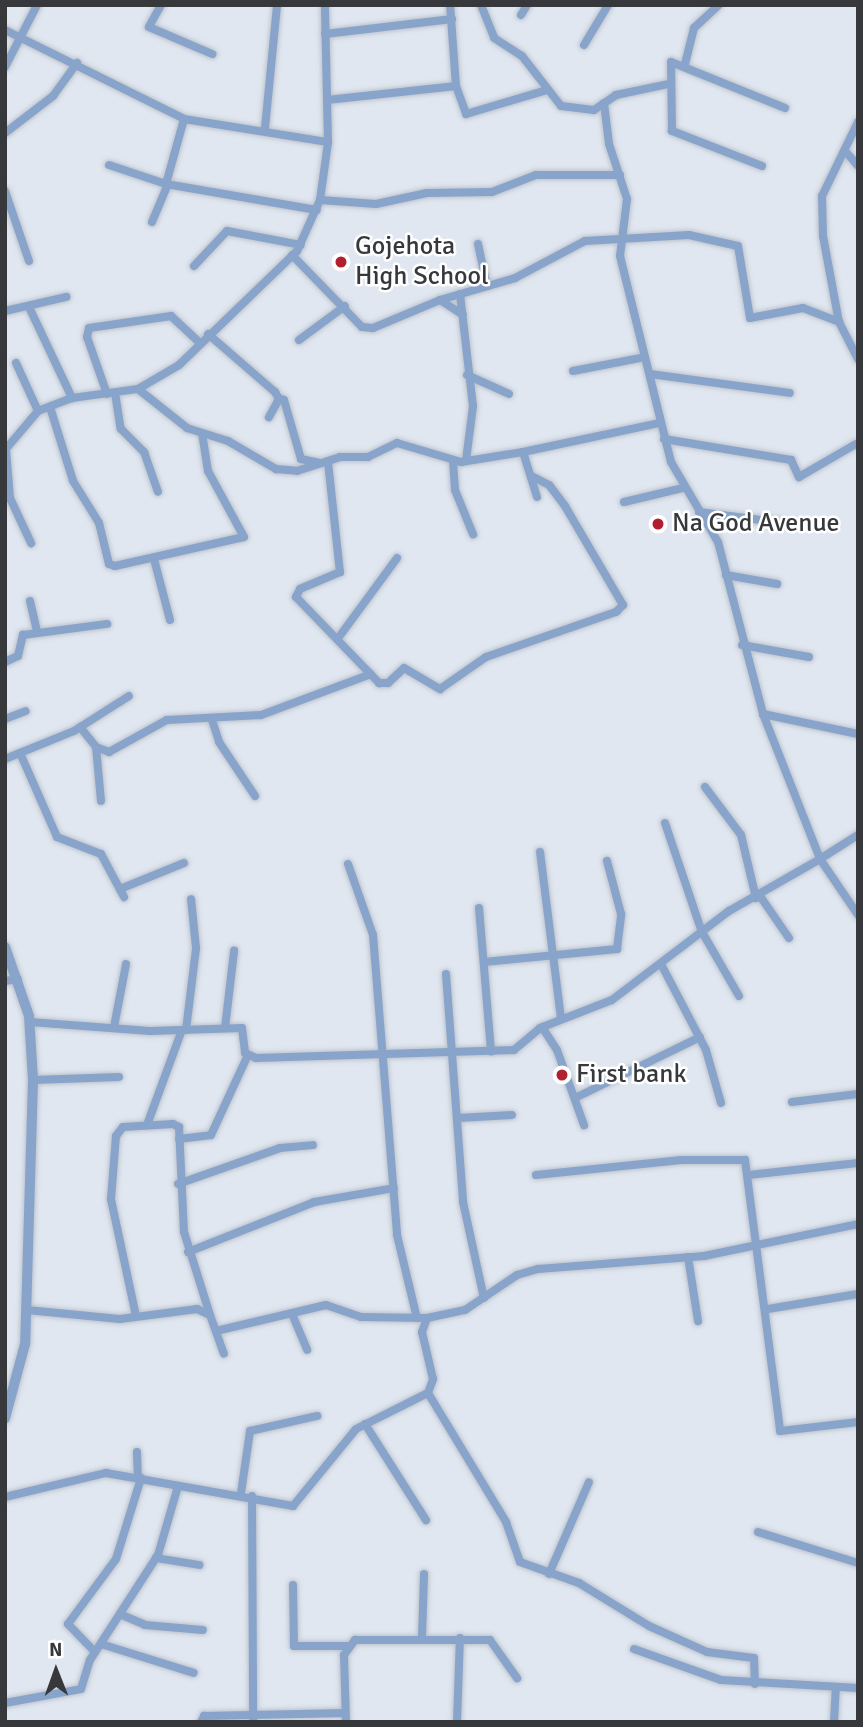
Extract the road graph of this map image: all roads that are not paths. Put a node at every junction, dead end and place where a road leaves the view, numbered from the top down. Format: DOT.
graph roads {
  1 [pos="37,5"];
  2 [pos="162,5"];
  3 [pos="277,5"];
  4 [pos="325,5"];
  5 [pos="450,5"];
  6 [pos="481,5"];
  7 [pos="527,5"];
  8 [pos="608,5"];
  9 [pos="719,5"];
  10 [pos="521,15"];
  11 [pos="452,19"];
  12 [pos="5,30"];
  13 [pos="325,34"];
  14 [pos="21,37"];
  15 [pos="584,45"];
  16 [pos="212,54"];
  17 [pos="77,63"];
  18 [pos="685,64"];
  19 [pos="5,67"];
  20 [pos="668,84"];
  21 [pos="456,86"];
  22 [pos="547,90"];
  23 [pos="327,100"];
  24 [pos="604,103"];
  25 [pos="785,108"];
  26 [pos="184,119"];
  27 [pos="858,122"];
  28 [pos="265,128"];
  29 [pos="5,133"];
  30 [pos="328,142"];
  31 [pos="846,152"];
  32 [pos="109,164"];
  33 [pos="762,166"];
  34 [pos="858,166"];
  35 [pos="620,175"];
  36 [pos="167,184"];
  37 [pos="5,191"];
  38 [pos="320,200"];
  39 [pos="317,211"];
  40 [pos="152,222"];
  41 [pos="620,236"];
  42 [pos="478,244"];
  43 [pos="301,245"];
  44 [pos="292,256"];
  45 [pos="29,261"];
  46 [pos="194,266"];
  47 [pos="487,286"];
  48 [pos="460,293"];
  49 [pos="66,297"];
  50 [pos="440,300"];
  51 [pos="345,306"];
  52 [pos="29,307"];
  53 [pos="5,310"];
  54 [pos="463,315"];
  55 [pos="839,322"];
  56 [pos="208,334"];
  57 [pos="299,340"];
  58 [pos="200,343"];
  59 [pos="645,358"];
  60 [pos="858,359"];
  61 [pos="16,363"];
  62 [pos="573,372"];
  63 [pos="467,374"];
  64 [pos="650,374"];
  65 [pos="138,389"];
  66 [pos="111,393"];
  67 [pos="790,393"];
  68 [pos="509,394"];
  69 [pos="72,398"];
  70 [pos="278,398"];
  71 [pos="50,407"];
  72 [pos="38,411"];
  73 [pos="269,417"];
  74 [pos="660,423"];
  75 [pos="202,433"];
  76 [pos="664,439"];
  77 [pos="856,444"];
  78 [pos="5,450"];
  79 [pos="523,452"];
  80 [pos="453,461"];
  81 [pos="466,461"];
  82 [pos="324,463"];
  83 [pos="531,476"];
  84 [pos="683,488"];
  85 [pos="158,492"];
  86 [pos="537,497"];
  87 [pos="624,502"];
  88 [pos="699,512"];
  89 [pos="799,525"];
  90 [pos="473,534"];
  91 [pos="31,543"];
  92 [pos="397,558"];
  93 [pos="154,559"];
  94 [pos="726,575"];
  95 [pos="777,584"];
  96 [pos="30,601"];
  97 [pos="170,620"];
  98 [pos="107,625"];
  99 [pos="37,631"];
  100 [pos="339,636"];
  101 [pos="742,645"];
  102 [pos="809,657"];
  103 [pos="5,662"];
  104 [pos="371,674"];
  105 [pos="130,696"];
  106 [pos="26,711"];
  107 [pos="763,714"];
  108 [pos="5,719"];
  109 [pos="212,720"];
  110 [pos="80,727"];
  111 [pos="858,734"];
  112 [pos="96,747"];
  113 [pos="20,753"];
  114 [pos="5,759"];
  115 [pos="705,787"];
  116 [pos="255,796"];
  117 [pos="101,801"];
  118 [pos="664,823"];
  119 [pos="858,835"];
  120 [pos="540,852"];
  121 [pos="820,859"];
  122 [pos="607,861"];
  123 [pos="184,863"];
  124 [pos="348,864"];
  125 [pos="758,897"];
  126 [pos="191,899"];
  127 [pos="479,908"];
  128 [pos="858,915"];
  129 [pos="702,932"];
  130 [pos="789,937"];
  131 [pos="5,947"];
  132 [pos="234,951"];
  133 [pos="553,956"];
  134 [pos="484,962"];
  135 [pos="126,964"];
  136 [pos="661,964"];
  137 [pos="446,974"];
  138 [pos="18,979"];
  139 [pos="5,982"];
  140 [pos="739,996"];
  141 [pos="561,1018"];
  142 [pos="30,1022"];
  143 [pos="114,1027"];
  144 [pos="541,1027"];
  145 [pos="225,1028"];
  146 [pos="184,1030"];
  147 [pos="700,1037"];
  148 [pos="491,1052"];
  149 [pos="386,1054"];
  150 [pos="455,1056"];
  151 [pos="247,1057"];
  152 [pos="119,1077"];
  153 [pos="33,1080"];
  154 [pos="858,1094"];
  155 [pos="575,1098"];
  156 [pos="792,1102"];
  157 [pos="721,1103"];
  158 [pos="512,1115"];
  159 [pos="458,1118"];
  160 [pos="147,1125"];
  161 [pos="584,1125"];
  162 [pos="179,1139"];
  163 [pos="313,1145"];
  164 [pos="858,1163"];
  165 [pos="536,1175"];
  166 [pos="748,1175"];
  167 [pos="178,1184"];
  168 [pos="394,1188"];
  169 [pos="858,1224"];
  170 [pos="758,1247"];
  171 [pos="188,1252"];
  172 [pos="688,1257"];
  173 [pos="858,1294"];
  174 [pos="484,1298"];
  175 [pos="27,1310"];
  176 [pos="768,1310"];
  177 [pos="292,1314"];
  178 [pos="210,1315"];
  179 [pos="136,1316"];
  180 [pos="422,1318"];
  181 [pos="698,1321"];
  182 [pos="216,1331"];
  183 [pos="307,1350"];
  184 [pos="224,1354"];
  185 [pos="428,1393"];
  186 [pos="6,1411"];
  187 [pos="317,1416"];
  188 [pos="858,1422"];
  189 [pos="365,1424"];
  190 [pos="137,1452"];
  191 [pos="139,1478"];
  192 [pos="589,1482"];
  193 [pos="178,1486"];
  194 [pos="241,1493"];
  195 [pos="252,1496"];
  196 [pos="5,1497"];
  197 [pos="426,1520"];
  198 [pos="758,1532"];
  199 [pos="156,1558"];
  200 [pos="858,1563"];
  201 [pos="199,1565"];
  202 [pos="424,1574"];
  203 [pos="548,1574"];
  204 [pos="293,1586"];
  205 [pos="122,1615"];
  206 [pos="203,1630"];
  207 [pos="422,1638"];
  208 [pos="460,1638"];
  209 [pos="101,1644"];
  210 [pos="347,1646"];
  211 [pos="634,1649"];
  212 [pos="95,1652"];
  213 [pos="194,1673"];
  214 [pos="517,1678"];
  215 [pos="755,1684"];
  216 [pos="836,1688"];
  217 [pos="858,1688"];
  218 [pos="5,1703"];
  219 [pos="346,1717"];
  220 [pos="253,1719"];
  221 [pos="201,1722"];
  222 [pos="457,1722"];
  223 [pos="834,1722"];
  1 -- 14 [label="street"];
  2 -- 16 [label="street"];
  3 -- 28 [label="street"];
  4 -- 13 [label="street"];
  5 -- 11 [label="street"];
  6 -- 22 [label="street"];
  7 -- 10 [label="street"];
  8 -- 15 [label="street"];
  9 -- 18 [label="street"];
  11 -- 13 [label="street"];
  11 -- 21 [label="street"];
  12 -- 14 [label="street"];
  13 -- 23 [label="street"];
  14 -- 17 [label="street"];
  14 -- 19 [label="street"];
  17 -- 26 [label="street"];
  17 -- 29 [label="street"];
  18 -- 20 [label="street"];
  18 -- 25 [label="street"];
  20 -- 24 [label="street"];
  20 -- 33 [label="street"];
  21 -- 22 [label="street"];
  21 -- 23 [label="street"];
  22 -- 24 [label="street"];
  23 -- 30 [label="street"];
  24 -- 35 [label="street"];
  26 -- 28 [label="street"];
  26 -- 36 [label="street"];
  27 -- 31 [label="street"];
  28 -- 30 [label="street"];
  30 -- 38 [label="street"];
  31 -- 34 [label="street"];
  31 -- 55 [label="street"];
  32 -- 36 [label="street"];
  35 -- 38 [label="street"];
  35 -- 41 [label="street"];
  36 -- 39 [label="street"];
  36 -- 40 [label="street"];
  37 -- 45 [label="street"];
  38 -- 39 [label="street"];
  39 -- 43 [label="street"];
  41 -- 47 [label="street"];
  41 -- 55 [label="street"];
  41 -- 59 [label="street"];
  42 -- 47 [label="street"];
  43 -- 44 [label="street"];
  43 -- 46 [label="street"];
  44 -- 51 [label="street"];
  44 -- 56 [label="street"];
  47 -- 48 [label="street"];
  48 -- 50 [label="street"];
  48 -- 54 [label="street"];
  49 -- 52 [label="street"];
  50 -- 51 [label="street"];
  50 -- 54 [label="street"];
  51 -- 57 [label="street"];
  52 -- 53 [label="street"];
  52 -- 69 [label="street"];
  54 -- 63 [label="street"];
  55 -- 60 [label="street"];
  56 -- 58 [label="street"];
  56 -- 70 [label="street"];
  58 -- 65 [label="street"];
  58 -- 66 [label="street"];
  59 -- 62 [label="street"];
  59 -- 64 [label="street"];
  61 -- 72 [label="street"];
  63 -- 68 [label="street"];
  63 -- 81 [label="street"];
  64 -- 67 [label="street"];
  64 -- 74 [label="street"];
  65 -- 66 [label="street"];
  65 -- 75 [label="street"];
  66 -- 69 [label="street"];
  66 -- 85 [label="street"];
  69 -- 71 [label="street"];
  70 -- 73 [label="street"];
  70 -- 82 [label="street"];
  71 -- 72 [label="street"];
  71 -- 93 [label="street"];
  72 -- 78 [label="street"];
  74 -- 76 [label="street"];
  74 -- 79 [label="street"];
  75 -- 82 [label="street"];
  75 -- 93 [label="street"];
  76 -- 77 [label="street"];
  76 -- 84 [label="street"];
  78 -- 91 [label="street"];
  79 -- 81 [label="street"];
  79 -- 83 [label="street"];
  80 -- 81 [label="street"];
  80 -- 82 [label="street"];
  80 -- 90 [label="street"];
  82 -- 100 [label="street"];
  83 -- 86 [label="street"];
  83 -- 104 [label="street"];
  84 -- 87 [label="street"];
  84 -- 88 [label="street"];
  88 -- 89 [label="street"];
  88 -- 94 [label="street"];
  92 -- 100 [label="street"];
  93 -- 97 [label="street"];
  94 -- 95 [label="street"];
  94 -- 101 [label="street"];
  96 -- 99 [label="street"];
  98 -- 99 [label="street"];
  99 -- 103 [label="street"];
  100 -- 104 [label="street"];
  101 -- 102 [label="street"];
  101 -- 107 [label="street"];
  104 -- 109 [label="street"];
  105 -- 110 [label="street"];
  106 -- 108 [label="street"];
  107 -- 111 [label="street"];
  107 -- 121 [label="street"];
  109 -- 112 [label="street"];
  109 -- 116 [label="street"];
  110 -- 112 [label="street"];
  110 -- 113 [label="street"];
  112 -- 117 [label="street"];
  113 -- 114 [label="street"];
  113 -- 123 [label="street"];
  115 -- 125 [label="street"];
  118 -- 129 [label="street"];
  119 -- 121 [label="street"];
  120 -- 133 [label="street"];
  121 -- 125 [label="street"];
  121 -- 128 [label="street"];
  122 -- 133 [label="street"];
  124 -- 149 [label="street"];
  125 -- 129 [label="street"];
  125 -- 130 [label="street"];
  126 -- 146 [label="street"];
  127 -- 134 [label="street"];
  129 -- 136 [label="street"];
  129 -- 140 [label="street"];
  131 -- 138 [label="street"];
  132 -- 145 [label="street"];
  133 -- 134 [label="street"];
  133 -- 141 [label="street"];
  134 -- 148 [label="street"];
  135 -- 143 [label="street"];
  136 -- 141 [label="street"];
  136 -- 147 [label="street"];
  137 -- 150 [label="street"];
  138 -- 139 [label="street"];
  138 -- 142 [label="street"];
  141 -- 144 [label="street"];
  142 -- 143 [label="street"];
  142 -- 153 [label="street"];
  143 -- 146 [label="street"];
  144 -- 148 [label="street"];
  144 -- 155 [label="street"];
  145 -- 146 [label="street"];
  145 -- 151 [label="street"];
  146 -- 160 [label="street"];
  147 -- 155 [label="street"];
  147 -- 157 [label="street"];
  148 -- 150 [label="street"];
  149 -- 150 [label="street"];
  149 -- 151 [label="street"];
  149 -- 168 [label="street"];
  150 -- 159 [label="street"];
  151 -- 162 [label="street"];
  152 -- 153 [label="street"];
  153 -- 175 [label="street"];
  154 -- 156 [label="street"];
  155 -- 161 [label="street"];
  158 -- 159 [label="street"];
  159 -- 174 [label="street"];
  160 -- 162 [label="street"];
  160 -- 179 [label="street"];
  162 -- 167 [label="street"];
  163 -- 167 [label="street"];
  164 -- 166 [label="street"];
  165 -- 166 [label="street"];
  166 -- 170 [label="street"];
  167 -- 171 [label="street"];
  168 -- 171 [label="street"];
  168 -- 180 [label="street"];
  169 -- 170 [label="street"];
  170 -- 172 [label="street"];
  170 -- 176 [label="street"];
  171 -- 178 [label="street"];
  172 -- 174 [label="street"];
  172 -- 181 [label="street"];
  173 -- 176 [label="street"];
  174 -- 180 [label="street"];
  175 -- 179 [label="street"];
  175 -- 186 [label="street"];
  176 -- 188 [label="street"];
  177 -- 180 [label="street"];
  177 -- 182 [label="street"];
  177 -- 183 [label="street"];
  178 -- 179 [label="street"];
  178 -- 182 [label="street"];
  180 -- 185 [label="street"];
  182 -- 184 [label="street"];
  185 -- 189 [label="street"];
  185 -- 203 [label="street"];
  187 -- 194 [label="street"];
  189 -- 195 [label="street"];
  189 -- 197 [label="street"];
  190 -- 191 [label="street"];
  191 -- 193 [label="street"];
  191 -- 196 [label="street"];
  191 -- 212 [label="street"];
  192 -- 203 [label="street"];
  193 -- 194 [label="street"];
  193 -- 199 [label="street"];
  194 -- 195 [label="street"];
  195 -- 220 [label="street"];
  198 -- 200 [label="street"];
  199 -- 201 [label="street"];
  199 -- 205 [label="street"];
  202 -- 207 [label="street"];
  203 -- 215 [label="street"];
  204 -- 210 [label="street"];
  205 -- 206 [label="street"];
  205 -- 209 [label="street"];
  207 -- 208 [label="street"];
  207 -- 210 [label="street"];
  208 -- 214 [label="street"];
  208 -- 222 [label="street"];
  209 -- 212 [label="street"];
  209 -- 213 [label="street"];
  210 -- 219 [label="street"];
  211 -- 215 [label="street"];
  212 -- 218 [label="street"];
  215 -- 216 [label="street"];
  216 -- 217 [label="street"];
  216 -- 223 [label="street"];
  219 -- 220 [label="street"];
  220 -- 221 [label="street"];
}
